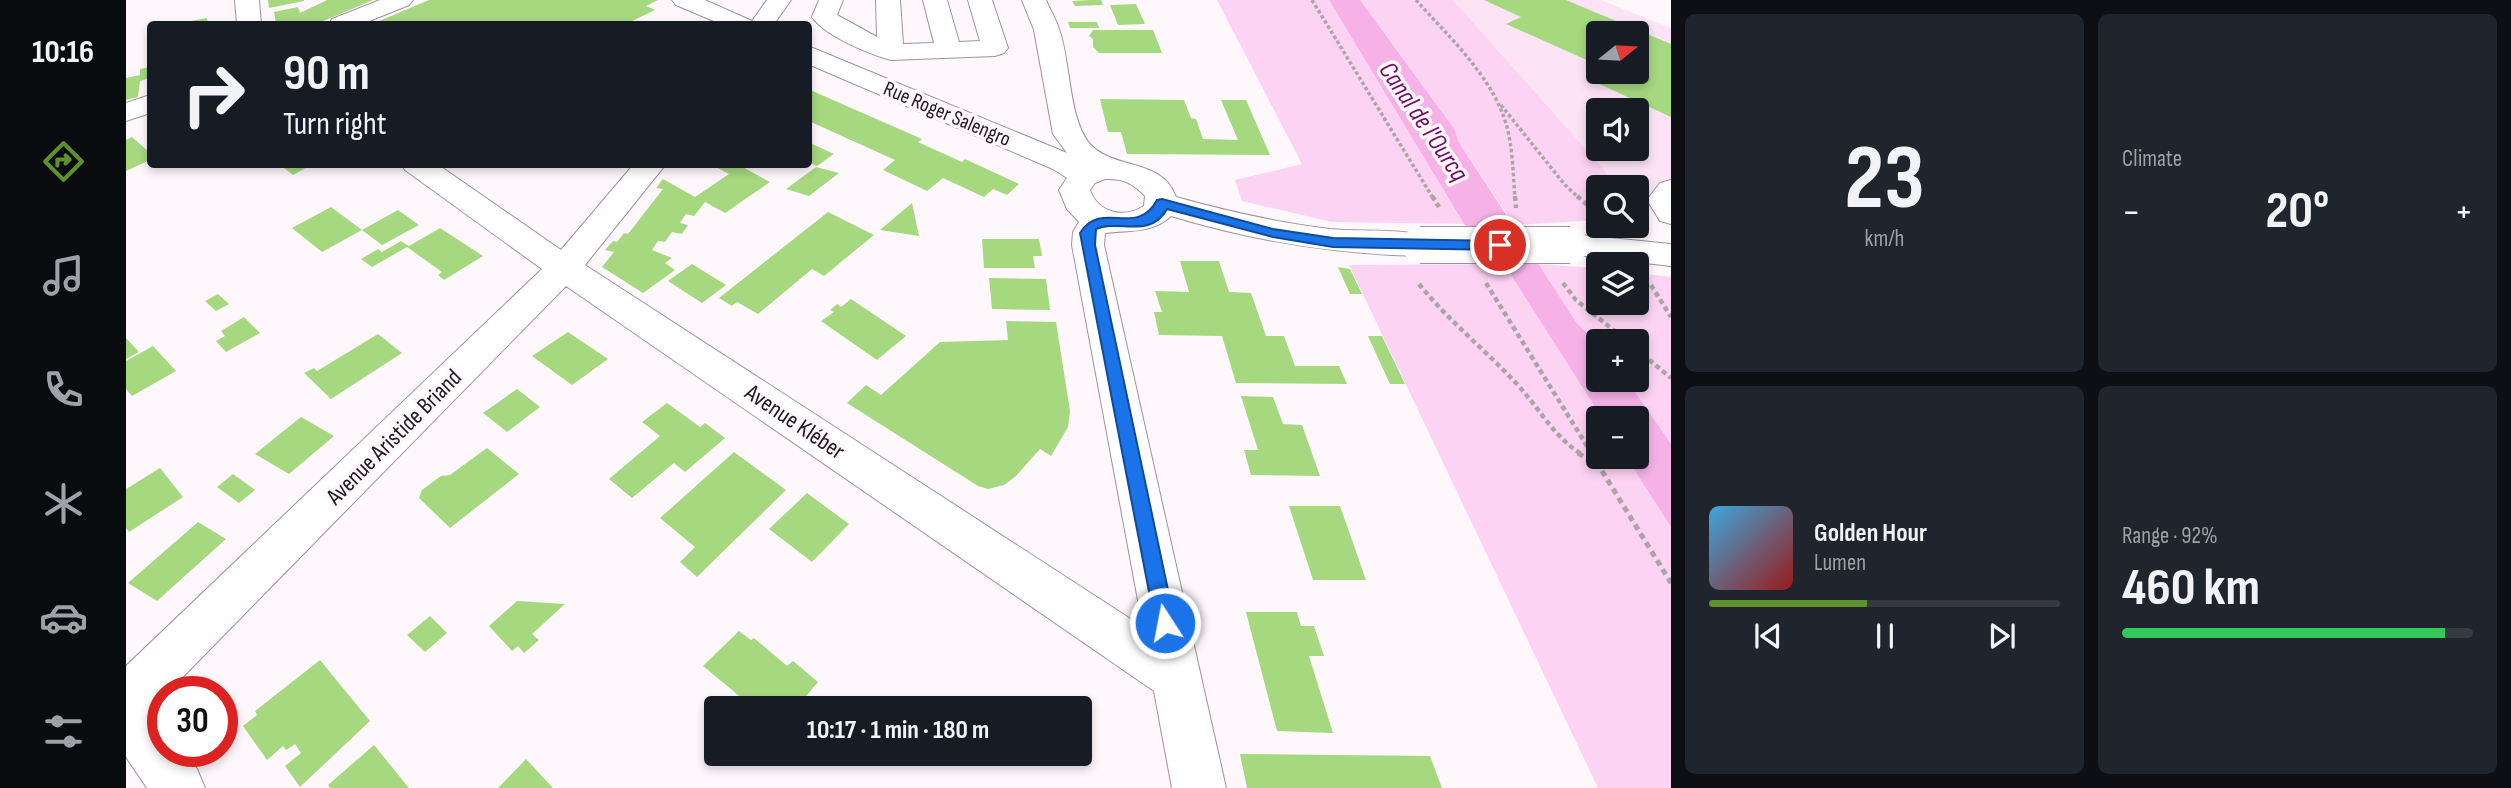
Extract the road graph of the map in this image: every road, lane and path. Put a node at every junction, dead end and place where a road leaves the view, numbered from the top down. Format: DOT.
graph roads {
  1 [pos="247,0"];
  2 [pos="401,0"];
  3 [pos="684,0"];
  4 [pos="779,0"];
  5 [pos="888,0"];
  6 [pos="935,0"];
  7 [pos="980,0"];
  8 [pos="1034,0"];
  9 [pos="1312,0"];
  10 [pos="1416,0"];
  11 [pos="821,14"];
  12 [pos="249,21"];
  13 [pos="348,21"];
  14 [pos="734,21"];
  15 [pos="764,21"];
  16 [pos="948,49"];
  17 [pos="891,52"];
  18 [pos="812,56"];
  19 [pos="1497,101"];
  20 [pos="147,104"];
  21 [pos="126,113"];
  22 [pos="422,168"];
  23 [pos="648,168"];
  24 [pos="1096,172"];
  25 [pos="1671,190"];
  26 [pos="1162,203"];
  27 [pos="1586,203"];
  28 [pos="1671,214"];
  29 [pos="1517,216"];
  30 [pos="1447,218"];
  31 [pos="1103,220"];
  32 [pos="1671,247"];
  33 [pos="1627,249"];
  34 [pos="1671,255"];
  35 [pos="1563,260"];
  36 [pos="565,268"];
  37 [pos="1483,278"];
  38 [pos="1418,282"];
  39 [pos="1612,329"];
  40 [pos="1649,360"];
  41 [pos="1671,378"];
  42 [pos="1586,445"];
  43 [pos="1586,458"];
  44 [pos="1601,469"];
  45 [pos="1671,583"];
  46 [pos="1176,677"];
  47 [pos="126,700"];
  48 [pos="126,713"];
  49 [pos="178,788"];
  50 [pos="1199,788"];
  1 -- 12 [label="street"];
  2 -- 13 [label="street"];
  3 -- 14 [label="street"];
  4 -- 15 [label="street"];
  5 -- 17 [label="street"];
  6 -- 16 [label="street"];
  7 -- 16 [label="street"];
  8 -- 24 [label="street"];
  9 -- 30 [label="path"];
  10 -- 19 [label="path"];
  11 -- 17 [label="street"];
  16 -- 17 [label="street"];
  18 -- 24 [label="street, Rue Roger Salengro"];
  19 -- 27 [label="path"];
  19 -- 29 [label="path"];
  20 -- 21 [label="street"];
  22 -- 36 [label="street, Avenue Kléber"];
  23 -- 36 [label="street, Avenue Aristide Briand"];
  24 -- 26 [label="street"];
  24 -- 31 [label="street"];
  25 -- 28 [label="street"];
  26 -- 31 [label="street"];
  26 -- 35 [label="street, bridge"];
  31 -- 46 [label="street"];
  32 -- 33 [label="street"];
  33 -- 34 [label="street"];
  33 -- 35 [label="street"];
  35 -- 39 [label="path"];
  36 -- 46 [label="street, Avenue Kléber"];
  36 -- 47 [label="street, Avenue Aristide Briand"];
  37 -- 42 [label="path"];
  38 -- 43 [label="path"];
  40 -- 41 [label="path"];
  44 -- 45 [label="path"];
  46 -- 50 [label="street"];
  48 -- 49 [label="street"];
}
